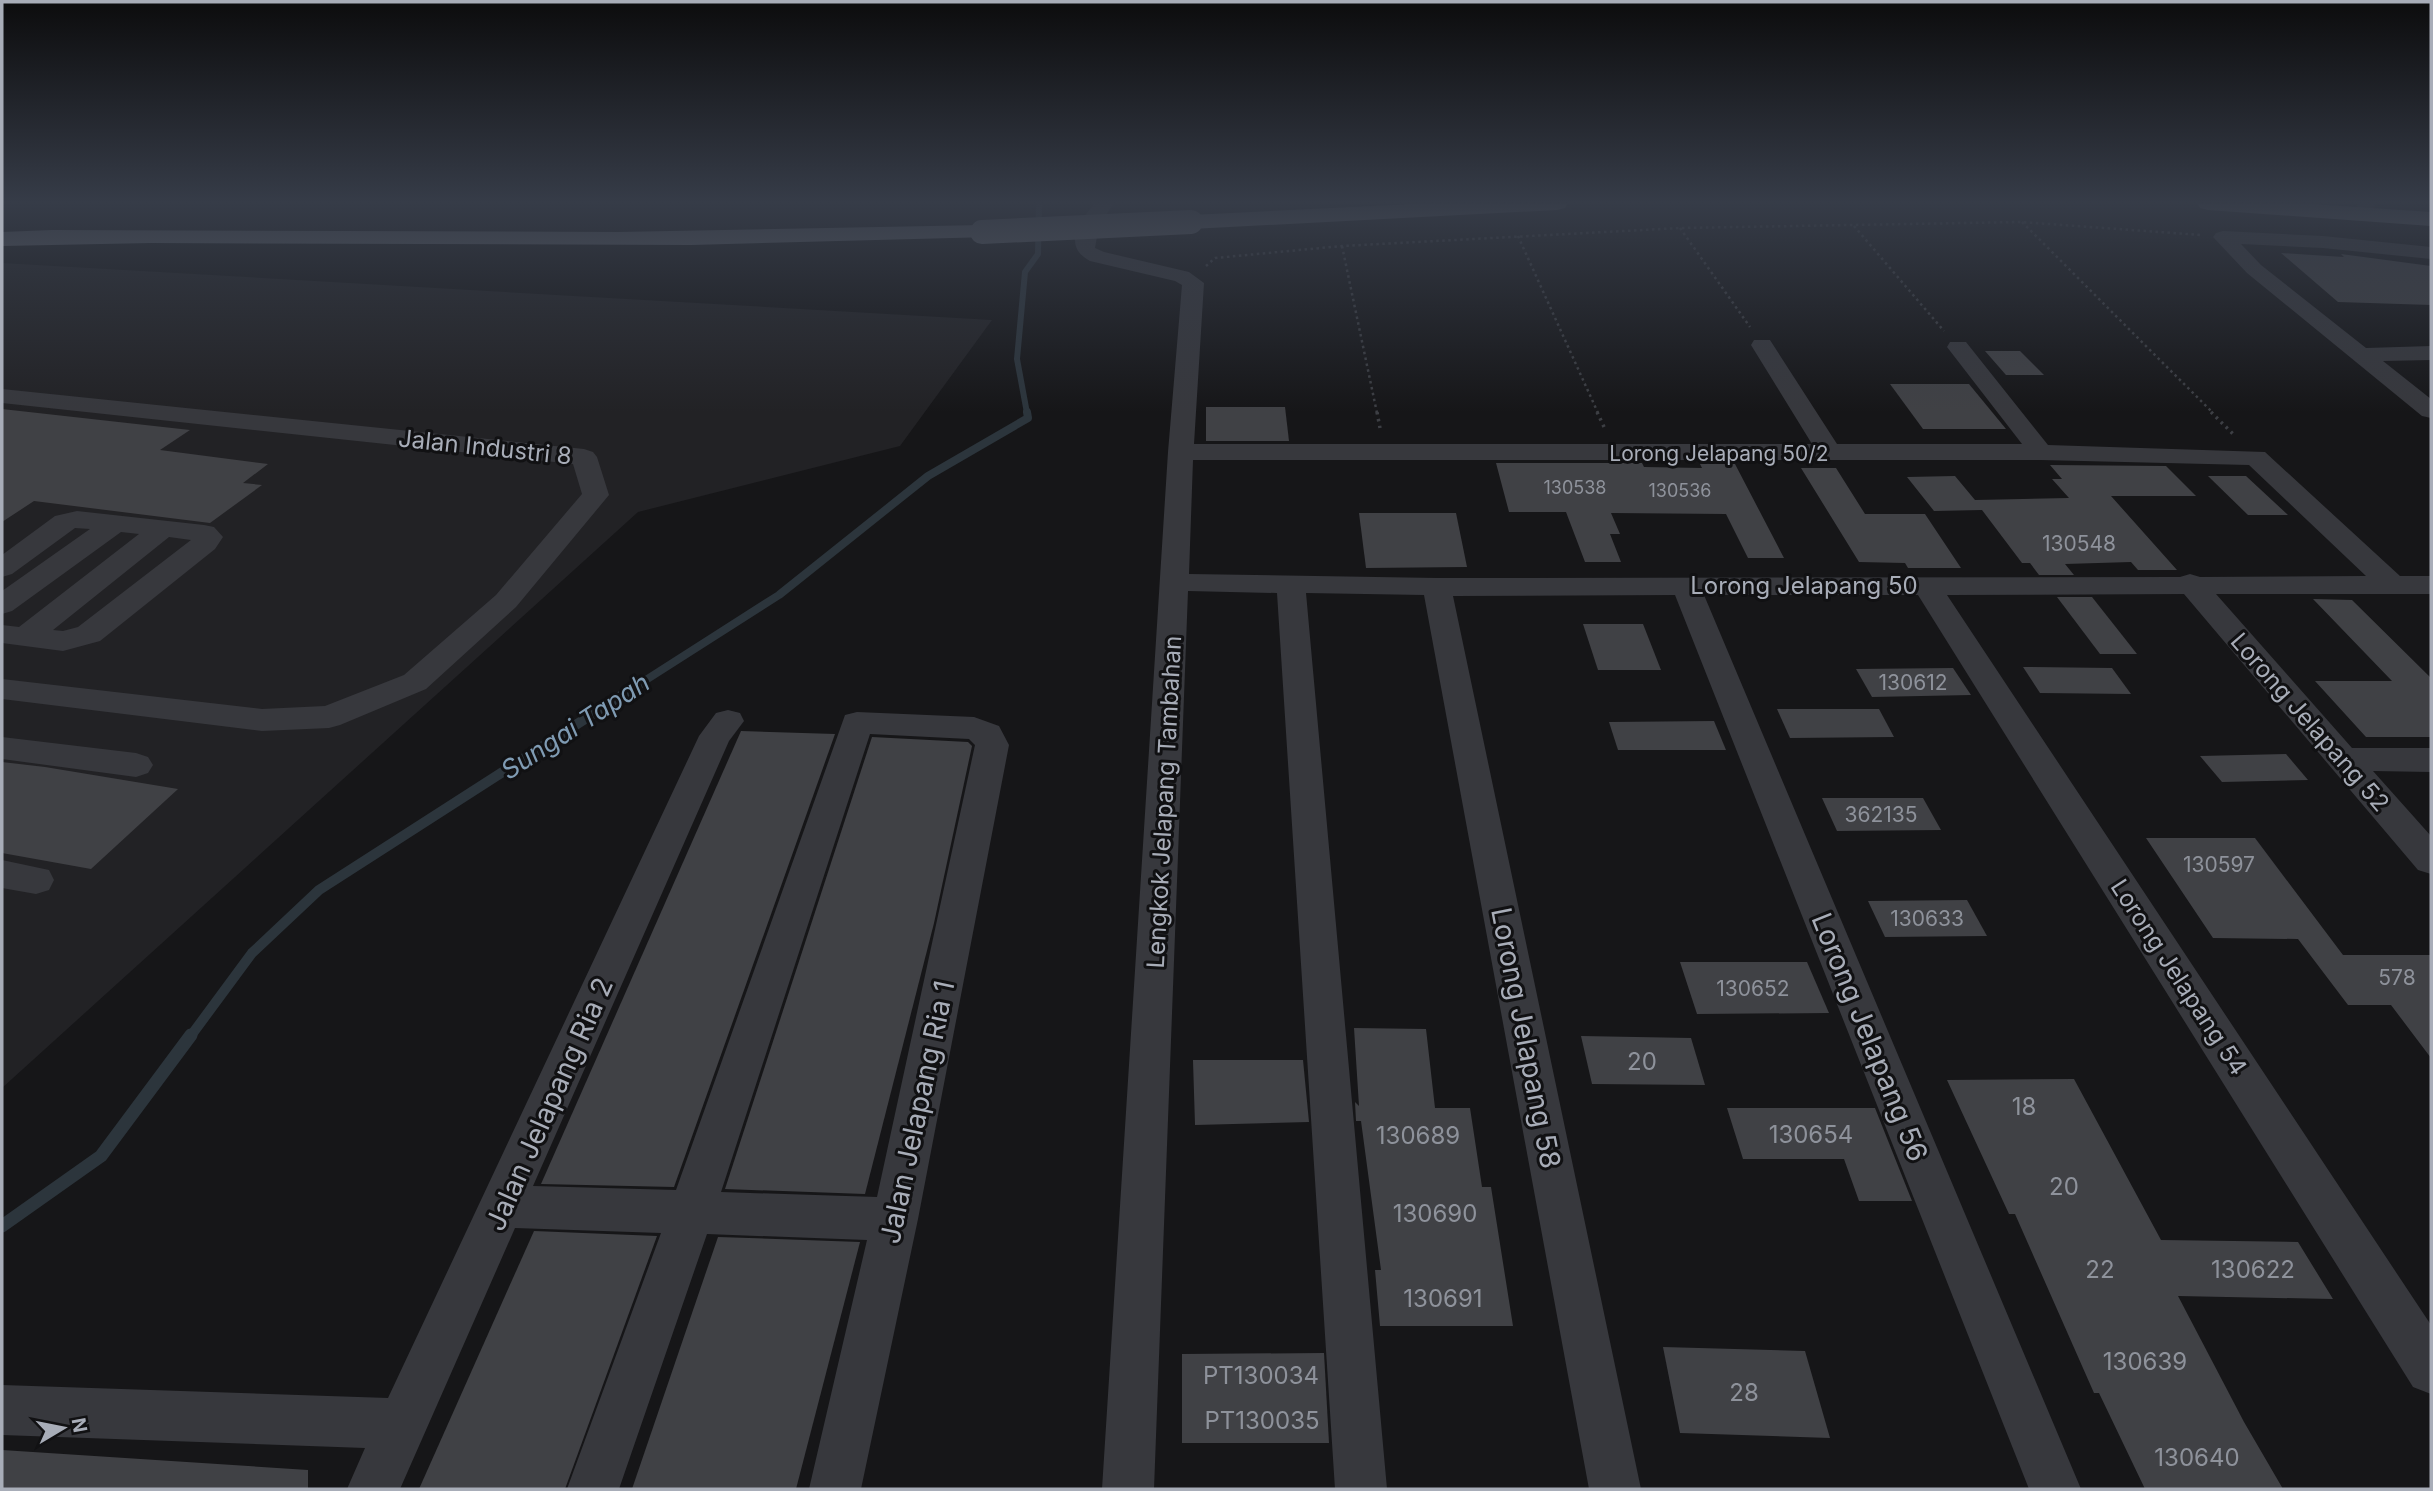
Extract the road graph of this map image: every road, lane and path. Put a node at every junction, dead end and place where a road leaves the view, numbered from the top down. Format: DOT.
graph roads {
  1 [pos="1160,273"];
  2 [pos="1198,273"];
  3 [pos="1348,273"];
  4 [pos="1534,273"];
  5 [pos="1711,273"];
  6 [pos="1895,273"];
  7 [pos="2072,273"];
  8 [pos="2257,273"];
  9 [pos="1190,280"];
  10 [pos="1762,345"];
  11 [pos="1958,347"];
  12 [pos="2431,353"];
  13 [pos="2358,355"];
  14 [pos="2,396"];
  15 [pos="2431,411"];
  16 [pos="1181,452"];
  17 [pos="1615,452"];
  18 [pos="2041,452"];
  19 [pos="1385,453"];
  20 [pos="1830,453"];
  21 [pos="2256,457"];
  22 [pos="116,523"];
  23 [pos="164,528"];
  24 [pos="2,568"];
  25 [pos="1176,582"];
  26 [pos="2190,583"];
  27 [pos="2391,584"];
  28 [pos="1291,585"];
  29 [pos="1685,585"];
  30 [pos="1926,585"];
  31 [pos="2431,585"];
  32 [pos="1437,587"];
  33 [pos="2,606"];
  34 [pos="13,635"];
  35 [pos="2,689"];
  36 [pos="728,721"];
  37 [pos="2,748"];
  38 [pos="2341,758"];
  39 [pos="2431,760"];
  40 [pos="136,765"];
  41 [pos="2431,860"];
  42 [pos="503,1206"];
  43 [pos="692,1210"];
  44 [pos="895,1219"];
  45 [pos="2431,1369"];
  46 [pos="2,1410"];
  47 [pos="404,1424"];
  48 [pos="373,1489"];
  49 [pos="593,1489"];
  50 [pos="835,1489"];
  51 [pos="1128,1489"];
  52 [pos="1361,1489"];
  53 [pos="1615,1489"];
  54 [pos="2056,1489"];
  1 -- 9 [label="street"];
  2 -- 9 [label="path"];
  3 -- 19 [label="path"];
  4 -- 17 [label="path"];
  5 -- 10 [label="path"];
  6 -- 11 [label="path"];
  7 -- 21 [label="path"];
  8 -- 13 [label="street"];
  9 -- 16 [label="street, Lengkok Jelapang Tambahan"];
  10 -- 20 [label="street"];
  11 -- 18 [label="street"];
  12 -- 13 [label="street"];
  13 -- 15 [label="street"];
  14 -- 35 [label="street, Jalan Industri 8"];
  16 -- 19 [label="street, Lorong Jelapang 50/2"];
  16 -- 25 [label="street, Lengkok Jelapang Tambahan"];
  17 -- 19 [label="street, Lorong Jelapang 50/2"];
  17 -- 20 [label="street, Lorong Jelapang 50/2"];
  18 -- 20 [label="street, Lorong Jelapang 50/2"];
  18 -- 21 [label="street, Lorong Jelapang 50/2"];
  21 -- 27 [label="street"];
  22 -- 23 [label="street"];
  22 -- 24 [label="street"];
  22 -- 33 [label="street"];
  23 -- 34 [label="street"];
  23 -- 34 [label="street"];
  25 -- 28 [label="street, Lorong Jelapang 50"];
  25 -- 51 [label="street, Lengkok Jelapang Tambahan"];
  26 -- 27 [label="street, Lorong Jelapang 50"];
  26 -- 30 [label="street, Lorong Jelapang 50"];
  26 -- 38 [label="street, Lorong Jelapang 52"];
  27 -- 31 [label="street, Lorong Jelapang 50"];
  28 -- 32 [label="street, Lorong Jelapang 50"];
  28 -- 52 [label="street"];
  29 -- 30 [label="street, Lorong Jelapang 50"];
  29 -- 32 [label="street, Lorong Jelapang 50"];
  29 -- 54 [label="street, Lorong Jelapang 56"];
  30 -- 45 [label="street, Lorong Jelapang 54"];
  32 -- 53 [label="street, Lorong Jelapang 58"];
  36 -- 42 [label="street, Jalan Jelapang Ria 2"];
  37 -- 40 [label="street"];
  38 -- 39 [label="street"];
  38 -- 41 [label="street, Lorong Jelapang 52"];
  42 -- 43 [label="street"];
  42 -- 47 [label="street, Jalan Jelapang Ria 2"];
  43 -- 44 [label="street"];
  43 -- 44 [label="street, Jalan Jelapang Ria 1"];
  43 -- 49 [label="street"];
  44 -- 50 [label="street, Jalan Jelapang Ria 1"];
  46 -- 47 [label="street"];
  47 -- 48 [label="street, Jalan Jelapang Ria 2"];
}
